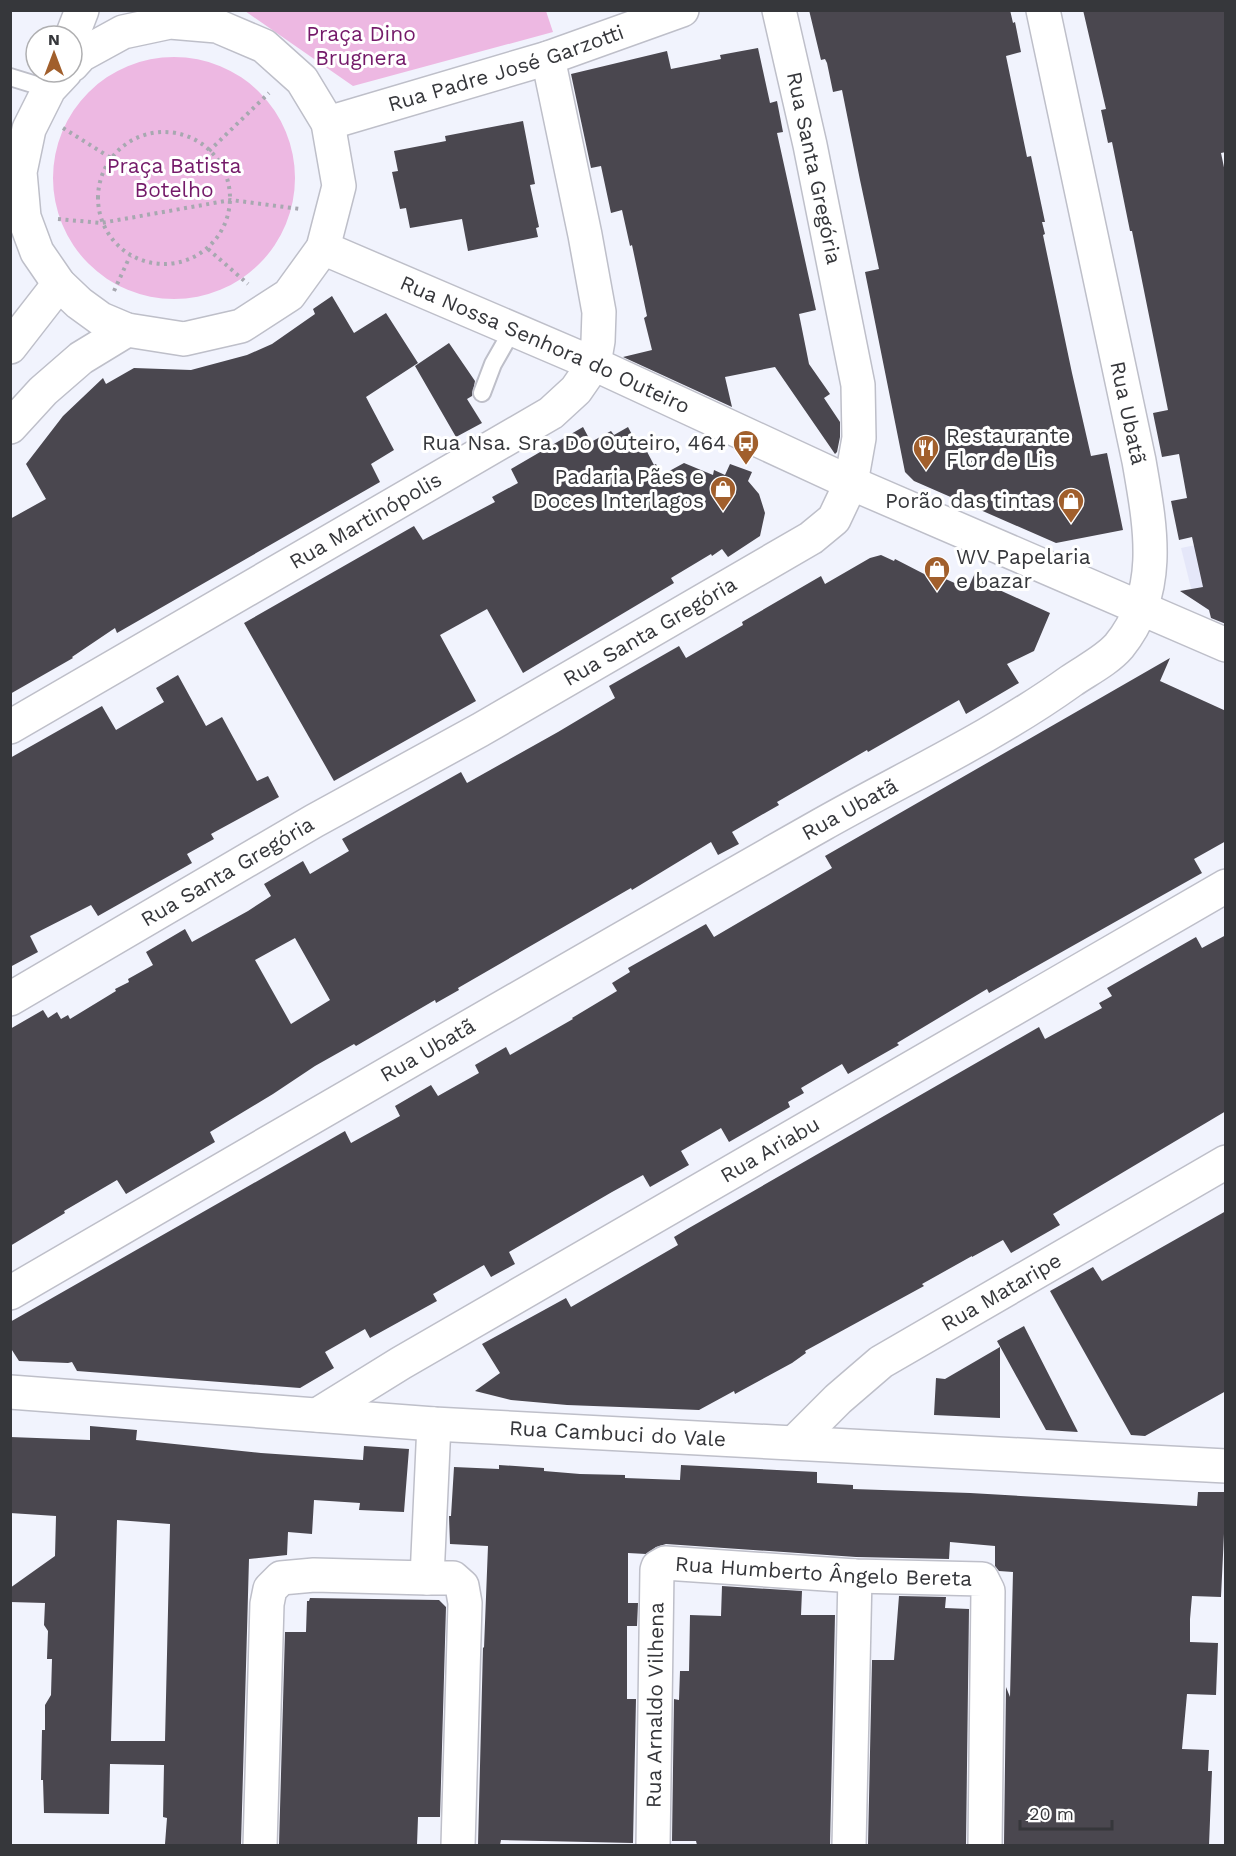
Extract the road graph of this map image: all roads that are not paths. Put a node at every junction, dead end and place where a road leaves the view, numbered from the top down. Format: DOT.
graph roads {
  1 [pos="682,10"];
  2 [pos="779,10"];
  3 [pos="1042,10"];
  4 [pos="209,18"];
  5 [pos="84,53"];
  6 [pos="548,58"];
  7 [pos="10,77"];
  8 [pos="52,86"];
  9 [pos="328,123"];
  10 [pos="17,216"];
  11 [pos="323,248"];
  12 [pos="59,284"];
  13 [pos="513,329"];
  14 [pos="127,330"];
  15 [pos="10,347"];
  16 [pos="594,364"];
  17 [pos="482,393"];
  18 [pos="10,427"];
  19 [pos="851,483"];
  20 [pos="1142,608"];
  21 [pos="1226,645"];
  22 [pos="10,728"];
  23 [pos="1226,886"];
  24 [pos="10,999"];
  25 [pos="1226,1162"];
  26 [pos="10,1293"];
  27 [pos="10,1392"];
  28 [pos="317,1415"];
  29 [pos="434,1424"];
  30 [pos="794,1443"];
  31 [pos="1226,1466"];
  32 [pos="661,1565"];
  33 [pos="855,1576"];
  34 [pos="427,1578"];
  35 [pos="260,1845"];
  36 [pos="458,1845"];
  37 [pos="653,1845"];
  38 [pos="849,1845"];
  39 [pos="985,1845"];
  1 -- 6 [label="street, Rua Padre José Garzotti"];
  2 -- 19 [label="street, Rua Santa Gregória"];
  3 -- 20 [label="street, Rua Ubatã"];
  4 -- 5 [label="street"];
  4 -- 9 [label="street"];
  6 -- 9 [label="street, Rua Padre José Garzotti"];
  6 -- 16 [label="street, Rua Martinópolis"];
  7 -- 8 [label="lane"];
  8 -- 10 [label="street"];
  9 -- 11 [label="street"];
  10 -- 12 [label="street"];
  11 -- 13 [label="street, Rua Nossa Senhora do Outeiro"];
  11 -- 14 [label="street"];
  12 -- 14 [label="street"];
  12 -- 15 [label="street"];
  13 -- 16 [label="street, Rua Nossa Senhora do Outeiro"];
  13 -- 17 [label="lane"];
  14 -- 18 [label="street"];
  16 -- 19 [label="street, Rua Nossa Senhora do Outeiro"];
  16 -- 22 [label="street, Rua Martinópolis"];
  19 -- 20 [label="street, Rua Nossa Senhora do Outeiro"];
  19 -- 24 [label="street, Rua Santa Gregória"];
  20 -- 21 [label="street, Rua Nossa Senhora do Outeiro"];
  20 -- 26 [label="street, Rua Ubatã"];
  23 -- 28 [label="street, Rua Ariabu"];
  25 -- 30 [label="street, Rua Mataripe"];
  27 -- 28 [label="street, Rua Cambuci do Vale"];
  28 -- 29 [label="street, Rua Cambuci do Vale"];
  29 -- 30 [label="street, Rua Cambuci do Vale"];
  29 -- 34 [label="street"];
  30 -- 31 [label="street, Rua Cambuci do Vale"];
  32 -- 33 [label="street, Rua Humberto Ângelo Bereta"];
  32 -- 37 [label="street, Rua Arnaldo Vilhena"];
  33 -- 38 [label="street"];
  33 -- 39 [label="street, Rua Humberto Ângelo Bereta"];
  34 -- 35 [label="street"];
  34 -- 36 [label="street"];
}
